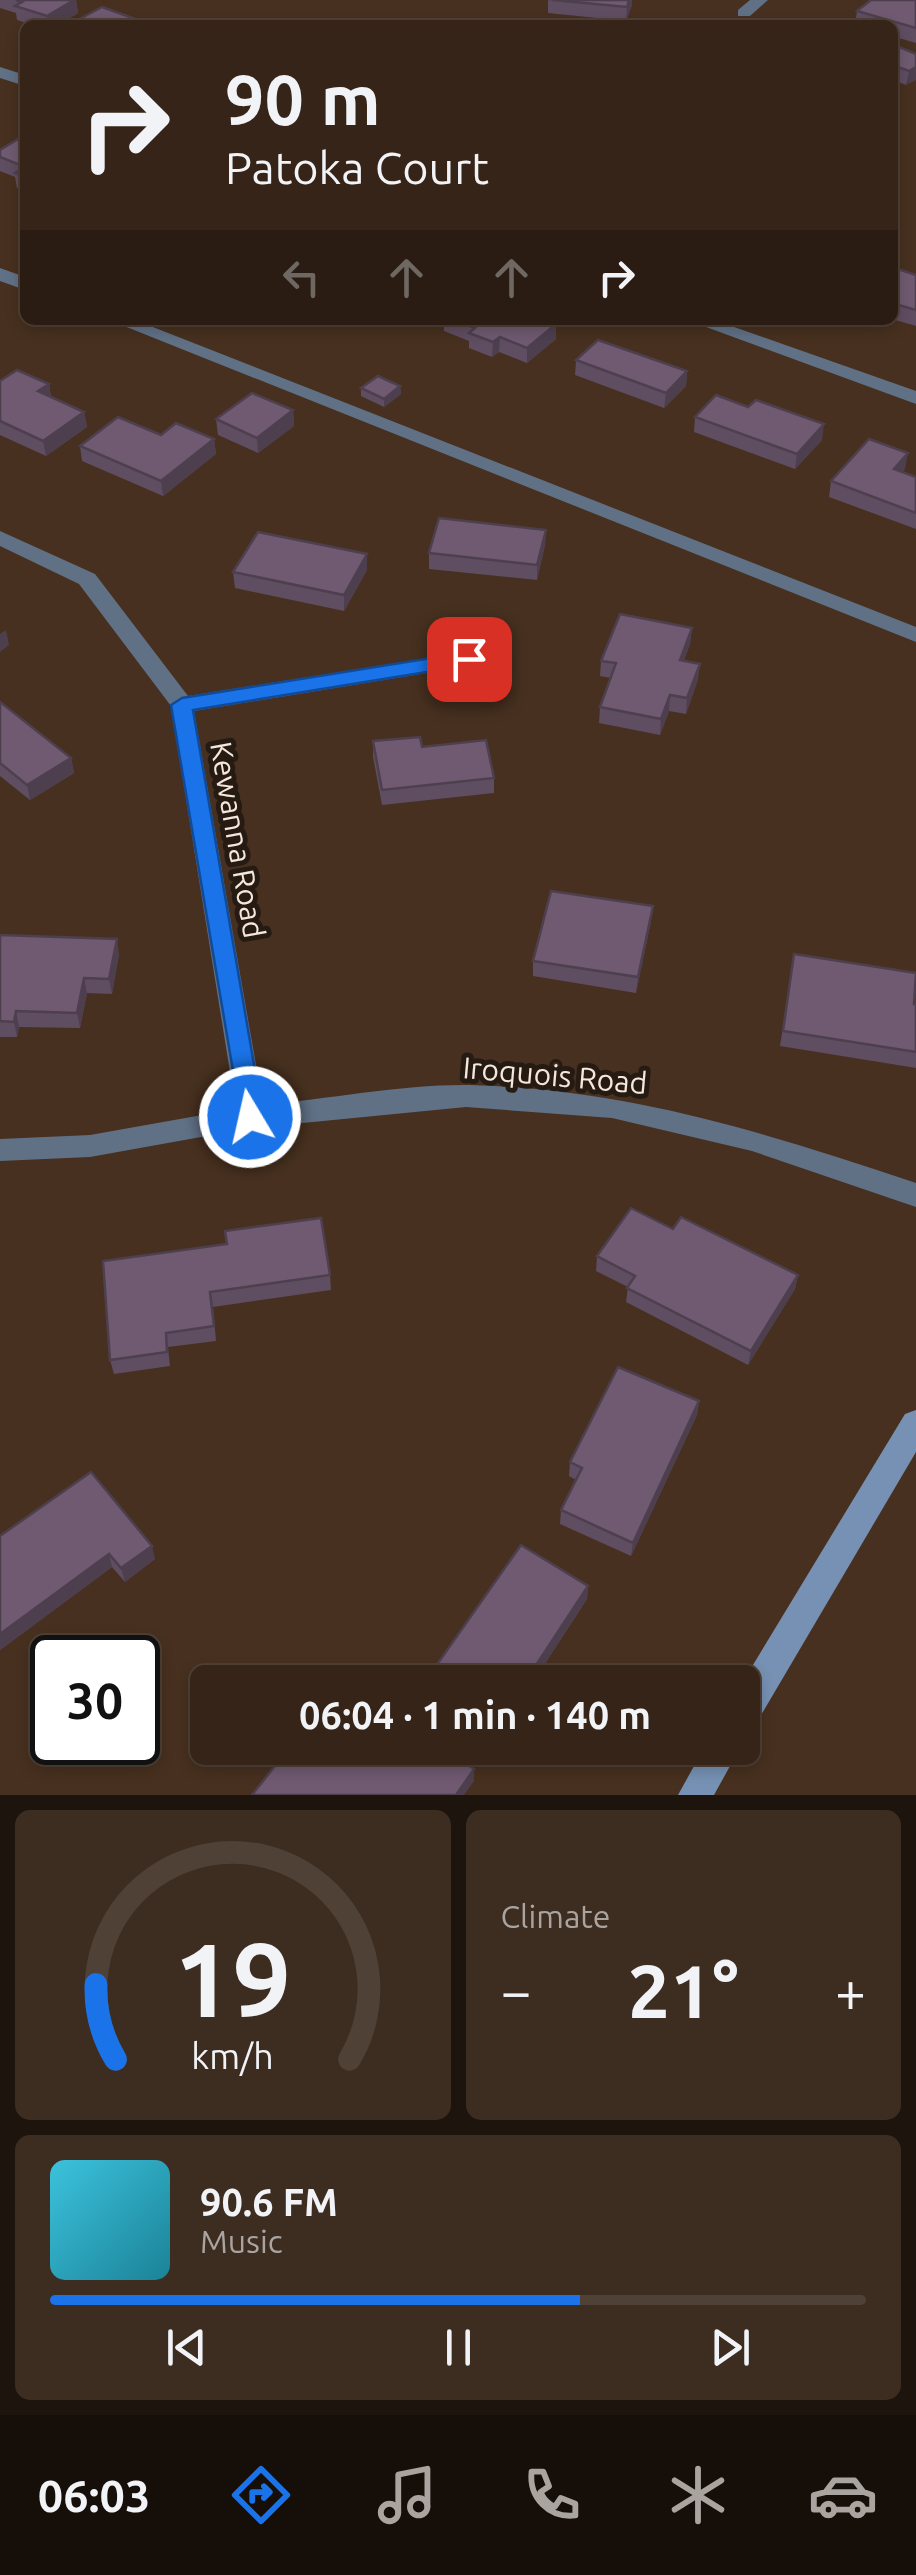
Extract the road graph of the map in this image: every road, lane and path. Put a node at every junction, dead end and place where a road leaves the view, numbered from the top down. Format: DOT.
graph roads {
  1 [pos="760,0"];
  2 [pos="744,13"];
  3 [pos="131,325"];
  4 [pos="710,325"];
  5 [pos="916,398"];
  6 [pos="0,538"];
  7 [pos="916,636"];
  8 [pos="469,659"];
  9 [pos="182,705"];
  10 [pos="250,1117"];
  11 [pos="0,1150"];
  12 [pos="916,1195"];
  13 [pos="916,1424"];
  14 [pos="760,1685"];
  15 [pos="713,1765"];
  16 [pos="695,1795"];
  1 -- 2 [label="street"];
  3 -- 7 [label="street"];
  4 -- 5 [label="street"];
  6 -- 9 [label="street, Kewanna Road"];
  8 -- 9 [label="street"];
  9 -- 10 [label="street, Kewanna Road"];
  10 -- 11 [label="street, Iroquois Road"];
  10 -- 12 [label="street, Iroquois Road"];
  13 -- 14 [label="street"];
  15 -- 16 [label="street"];
}
